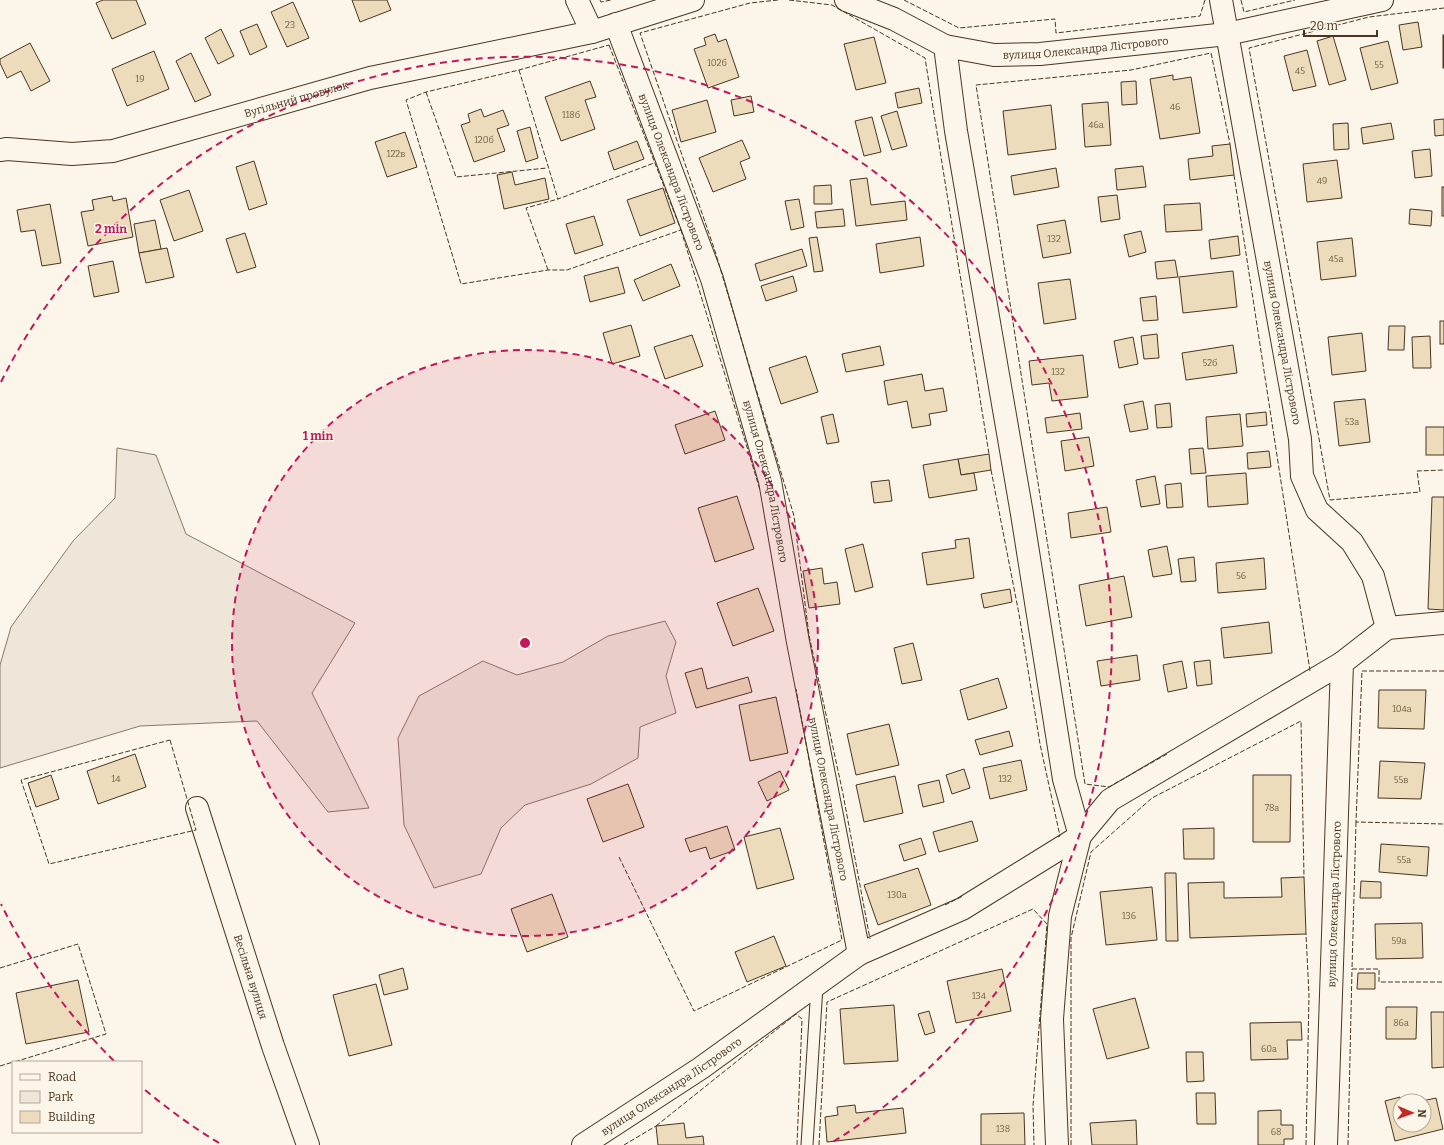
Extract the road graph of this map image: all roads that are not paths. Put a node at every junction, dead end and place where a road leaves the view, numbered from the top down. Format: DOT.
graph roads {
  1 [pos="577,0"];
  2 [pos="693,0"];
  3 [pos="846,0"];
  4 [pos="1221,0"];
  5 [pos="1377,0"];
  6 [pos="616,24"];
  7 [pos="592,32"];
  8 [pos="1226,34"];
  9 [pos="944,46"];
  10 [pos="0,150"];
  11 [pos="1444,623"];
  12 [pos="1387,628"];
  13 [pos="1342,663"];
  14 [pos="197,808"];
  15 [pos="1080,836"];
  16 [pos="860,954"];
  17 [pos="817,986"];
  18 [pos="308,1145"];
  19 [pos="583,1145"];
  20 [pos="807,1145"];
  21 [pos="1057,1145"];
  22 [pos="1326,1145"];
  1 -- 7 [label="street"];
  2 -- 6 [label="street"];
  3 -- 9 [label="street, вулиця Олександра Лістрового"];
  4 -- 8 [label="street"];
  5 -- 8 [label="street, вулиця Олександра Лістрового"];
  6 -- 7 [label="street"];
  6 -- 16 [label="street, вулиця Олександра Лістрового"];
  7 -- 10 [label="street, Вугільний провулок"];
  8 -- 9 [label="street, вулиця Олександра Лістрового"];
  8 -- 12 [label="street, вулиця Олександра Лістрового"];
  9 -- 15 [label="street, вулиця Олександра Лістрового"];
  11 -- 12 [label="street"];
  12 -- 13 [label="street, вулиця Олександра Лістрового"];
  13 -- 15 [label="street, вулиця Олександра Лістрового"];
  13 -- 22 [label="street, вулиця Олександра Лістрового"];
  14 -- 18 [label="street, Весільна вулиця"];
  15 -- 16 [label="street, вулиця Олександра Лістрового"];
  15 -- 21 [label="street, вулиця Олександра Лістрового"];
  16 -- 17 [label="street, вулиця Олександра Лістрового"];
  17 -- 19 [label="street, вулиця Олександра Лістрового"];
  17 -- 20 [label="lane"];
}
